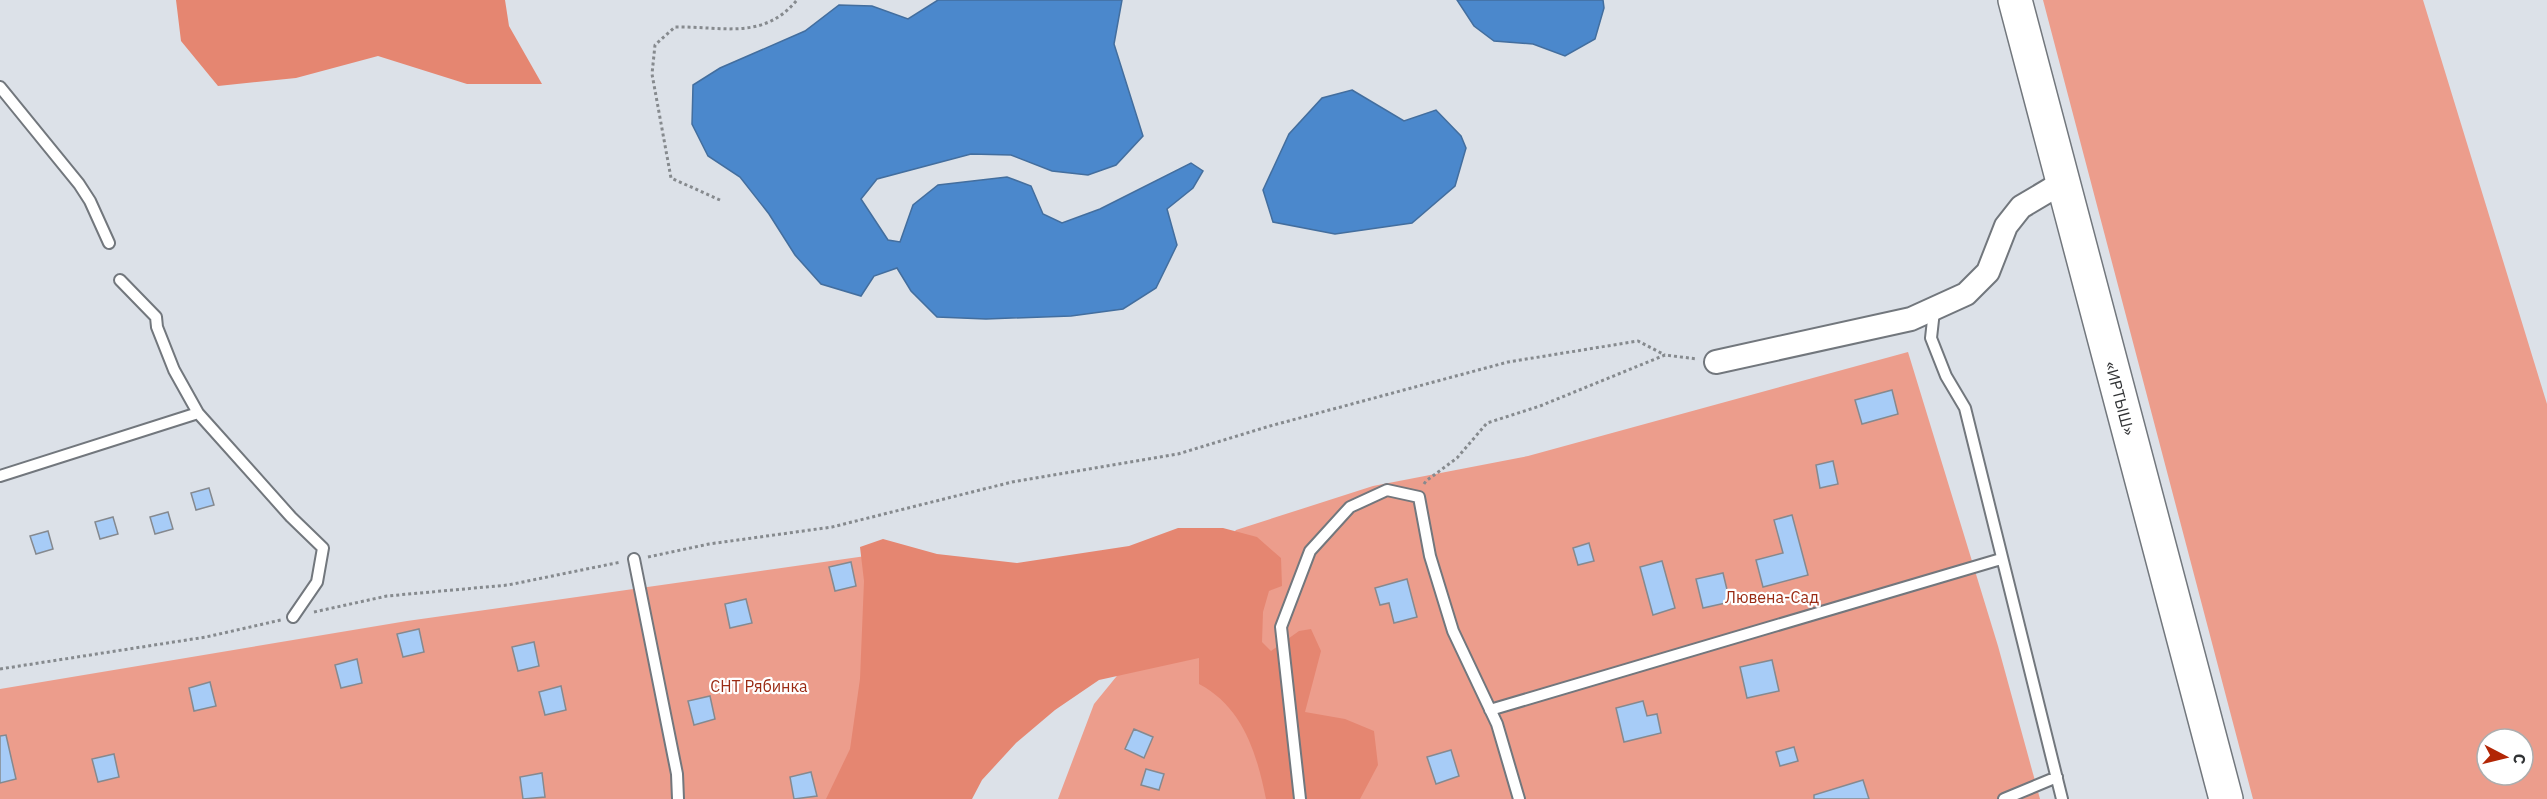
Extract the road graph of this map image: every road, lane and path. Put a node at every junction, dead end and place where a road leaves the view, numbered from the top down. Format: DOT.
graph roads {
  1 [pos="797,0"];
  2 [pos="2015,0"];
  3 [pos="0,87"];
  4 [pos="2064,182"];
  5 [pos="720,200"];
  6 [pos="109,243"];
  7 [pos="120,280"];
  8 [pos="1934,311"];
  9 [pos="1665,355"];
  10 [pos="1716,362"];
  11 [pos="198,413"];
  12 [pos="0,476"];
  13 [pos="1419,497"];
  14 [pos="2001,559"];
  15 [pos="634,560"];
  16 [pos="293,617"];
  17 [pos="0,669"];
  18 [pos="1490,710"];
  19 [pos="2057,777"];
  20 [pos="678,799"];
  21 [pos="1300,799"];
  22 [pos="1520,799"];
  23 [pos="2004,799"];
  24 [pos="2062,799"];
  25 [pos="2226,799"];
  1 -- 5 [label="path"];
  2 -- 4 [label="highway, «ИРТЫШ»"];
  3 -- 6 [label="lane"];
  4 -- 8 [label="street"];
  4 -- 25 [label="highway, «ИРТЫШ»"];
  7 -- 11 [label="lane"];
  8 -- 10 [label="street"];
  8 -- 14 [label="lane"];
  9 -- 10 [label="path"];
  9 -- 13 [label="path"];
  9 -- 15 [label="path"];
  11 -- 12 [label="lane"];
  11 -- 16 [label="lane"];
  13 -- 18 [label="lane"];
  13 -- 21 [label="lane"];
  14 -- 18 [label="lane"];
  14 -- 19 [label="lane"];
  15 -- 16 [label="path"];
  15 -- 20 [label="lane"];
  16 -- 17 [label="path"];
  18 -- 22 [label="lane"];
  19 -- 23 [label="lane"];
  19 -- 24 [label="lane"];
}
